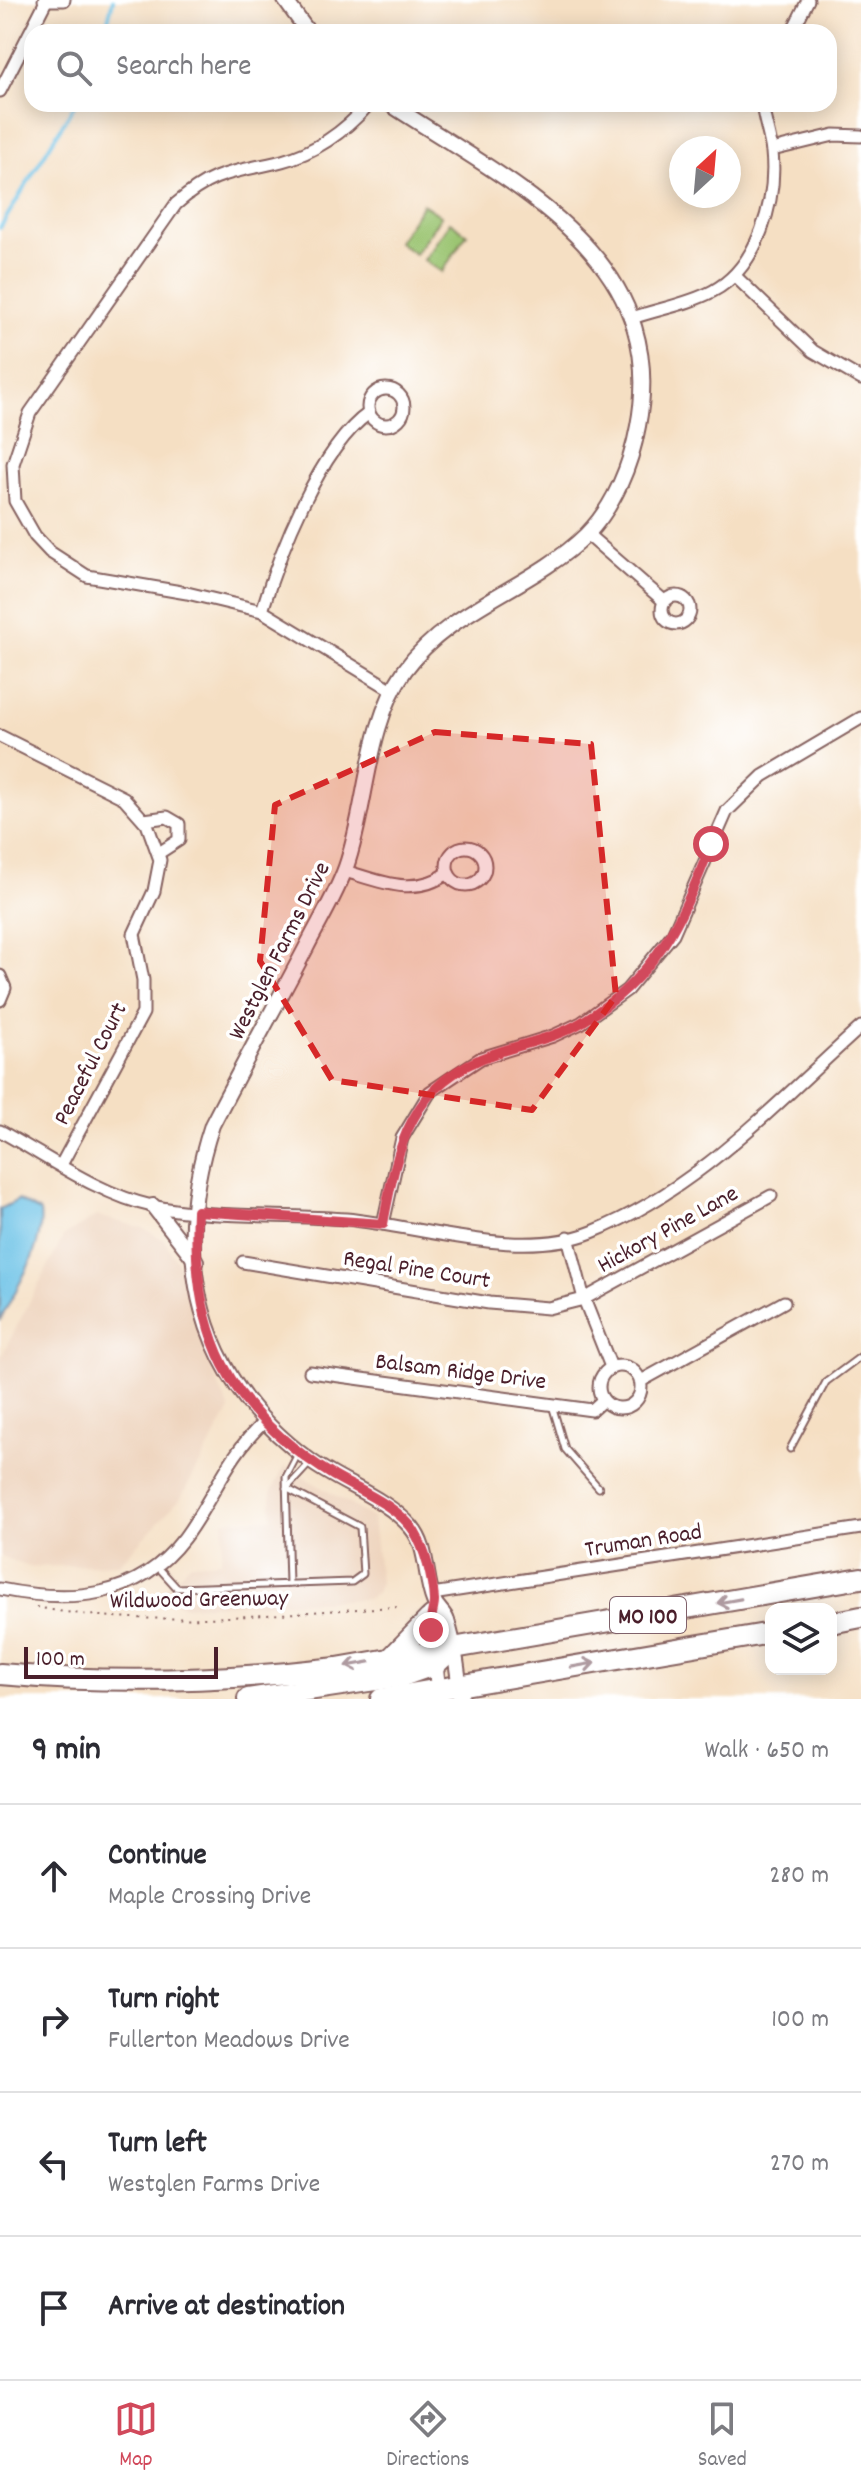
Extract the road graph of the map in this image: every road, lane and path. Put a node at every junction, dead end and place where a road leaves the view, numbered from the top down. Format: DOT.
graph roads {
  1 [pos="45,0"];
  2 [pos="64,0"];
  3 [pos="285,0"];
  4 [pos="808,0"];
  5 [pos="33,24"];
  6 [pos="302,24"];
  7 [pos="796,24"];
  8 [pos="24,42"];
  9 [pos="0,91"];
  10 [pos="362,112"];
  11 [pos="402,112"];
  12 [pos="764,112"];
  13 [pos="861,136"];
  14 [pos="772,150"];
  15 [pos="736,277"];
  16 [pos="632,318"];
  17 [pos="861,379"];
  18 [pos="369,413"];
  19 [pos="587,534"];
  20 [pos="664,601"];
  21 [pos="262,611"];
  22 [pos="394,691"];
  23 [pos="861,718"];
  24 [pos="0,736"];
  25 [pos="144,820"];
  26 [pos="159,853"];
  27 [pos="345,871"];
  28 [pos="448,873"];
  29 [pos="0,976"];
  30 [pos="0,1000"];
  31 [pos="861,1027"];
  32 [pos="0,1131"];
  33 [pos="61,1165"];
  34 [pos="771,1196"];
  35 [pos="153,1206"];
  36 [pos="197,1211"];
  37 [pos="383,1224"];
  38 [pos="568,1237"];
  39 [pos="196,1261"];
  40 [pos="243,1262"];
  41 [pos="584,1299"];
  42 [pos="784,1302"];
  43 [pos="861,1356"];
  44 [pos="611,1367"];
  45 [pos="310,1372"];
  46 [pos="641,1381"];
  47 [pos="603,1400"];
  48 [pos="552,1404"];
  49 [pos="264,1422"];
  50 [pos="790,1449"];
  51 [pos="299,1452"];
  52 [pos="311,1462"];
  53 [pos="286,1488"];
  54 [pos="599,1488"];
  55 [pos="861,1528"];
  56 [pos="157,1566"];
  57 [pos="861,1578"];
  58 [pos="289,1584"];
  59 [pos="0,1589"];
  60 [pos="26,1605"];
  61 [pos="432,1605"];
  62 [pos="401,1607"];
  63 [pos="861,1617"];
  64 [pos="837,1622"];
  65 [pos="765,1634"];
  66 [pos="441,1654"];
  67 [pos="391,1658"];
  68 [pos="0,1674"];
  69 [pos="506,1677"];
  70 [pos="450,1693"];
  71 [pos="248,1699"];
  72 [pos="381,1699"];
  73 [pos="483,1699"];
  1 -- 2 [label="street"];
  1 -- 5 [label="street"];
  3 -- 6 [label="street"];
  4 -- 7 [label="street"];
  8 -- 9 [label="street"];
  10 -- 21 [label="street"];
  11 -- 16 [label="street, Westglen Farms Drive"];
  12 -- 14 [label="street"];
  13 -- 14 [label="street"];
  14 -- 15 [label="street"];
  15 -- 16 [label="street"];
  15 -- 17 [label="street"];
  16 -- 19 [label="street, Westglen Farms Drive"];
  18 -- 21 [label="street"];
  19 -- 20 [label="street"];
  19 -- 22 [label="street, Westglen Farms Drive"];
  21 -- 22 [label="street"];
  22 -- 27 [label="street, Westglen Farms Drive"];
  23 -- 37 [label="street"];
  24 -- 25 [label="street"];
  25 -- 26 [label="street"];
  25 -- 26 [label="street"];
  26 -- 33 [label="street, Peaceful Court"];
  27 -- 28 [label="street"];
  27 -- 36 [label="street, Westglen Farms Drive"];
  29 -- 30 [label="street"];
  31 -- 38 [label="street"];
  32 -- 33 [label="street"];
  33 -- 35 [label="street"];
  34 -- 41 [label="street, Hickory Pine Lane"];
  35 -- 36 [label="street"];
  35 -- 39 [label="street"];
  36 -- 37 [label="street"];
  36 -- 39 [label="street, Westglen Farms Drive"];
  37 -- 38 [label="street"];
  38 -- 41 [label="street"];
  39 -- 49 [label="street, Westglen Farms Drive"];
  40 -- 41 [label="street, Regal Pine Court"];
  41 -- 44 [label="street"];
  42 -- 46 [label="street"];
  43 -- 50 [label="lane"];
  44 -- 46 [label="street"];
  44 -- 47 [label="street"];
  45 -- 48 [label="street, Balsam Ridge Drive"];
  46 -- 47 [label="street"];
  47 -- 48 [label="street, Balsam Ridge Drive"];
  48 -- 54 [label="lane"];
  49 -- 51 [label="street, Westglen Farms Drive"];
  49 -- 56 [label="street"];
  51 -- 52 [label="street, Westglen Farms Drive"];
  51 -- 53 [label="lane"];
  52 -- 53 [label="lane"];
  52 -- 61 [label="street, Westglen Farms Drive"];
  53 -- 58 [label="lane"];
  53 -- 58 [label="lane"];
  55 -- 61 [label="street, Truman Road"];
  56 -- 58 [label="lane"];
  56 -- 59 [label="street"];
  57 -- 66 [label="highway, MO 100, one-way"];
  60 -- 62 [label="path, Wildwood Greenway"];
  61 -- 66 [label="street, Westglen Farms Drive"];
  61 -- 67 [label="highway"];
  63 -- 64 [label="highway"];
  69 -- 65 [label="highway, MO 100, one-way"];
  66 -- 67 [label="highway, MO 100"];
  66 -- 70 [label="street"];
  66 -- 70 [label="street"];
  66 -- 71 [label="highway"];
  67 -- 68 [label="highway, MO 100, one-way"];
  69 -- 70 [label="highway, MO 100"];
  69 -- 73 [label="highway"];
  70 -- 72 [label="highway, MO 100"];
}
